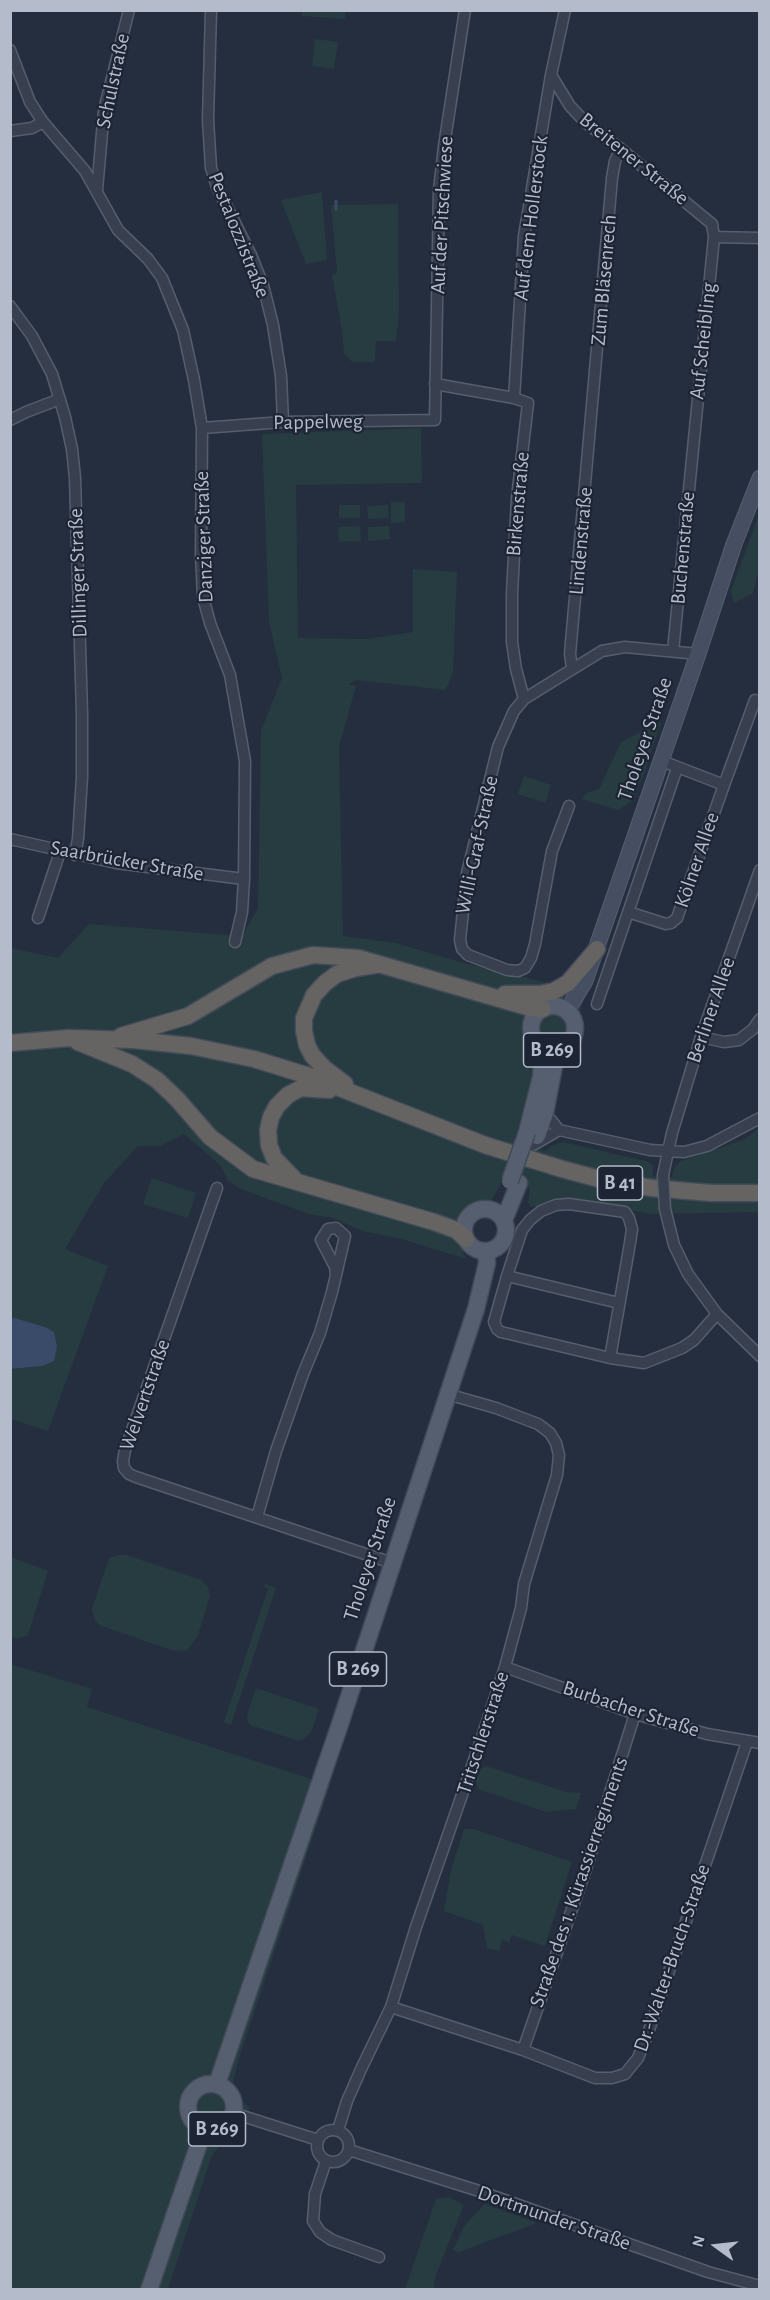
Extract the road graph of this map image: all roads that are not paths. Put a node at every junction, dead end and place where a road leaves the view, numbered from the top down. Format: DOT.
graph roads {
  1 [pos="129,10"];
  2 [pos="211,10"];
  3 [pos="465,10"];
  4 [pos="566,10"];
  5 [pos="10,50"];
  6 [pos="551,75"];
  7 [pos="43,122"];
  8 [pos="10,131"];
  9 [pos="621,149"];
  10 [pos="87,155"];
  11 [pos="97,190"];
  12 [pos="714,237"];
  13 [pos="759,238"];
  14 [pos="11,309"];
  15 [pos="435,384"];
  16 [pos="514,398"];
  17 [pos="60,399"];
  18 [pos="592,413"];
  19 [pos="10,420"];
  20 [pos="435,420"];
  21 [pos="283,422"];
  22 [pos="202,428"];
  23 [pos="693,445"];
  24 [pos="759,481"];
  25 [pos="673,651"];
  26 [pos="698,654"];
  27 [pos="572,668"];
  28 [pos="524,699"];
  29 [pos="755,700"];
  30 [pos="662,761"];
  31 [pos="676,768"];
  32 [pos="724,785"];
  33 [pos="569,806"];
  34 [pos="10,839"];
  35 [pos="60,852"];
  36 [pos="75,855"];
  37 [pos="759,870"];
  38 [pos="244,879"];
  39 [pos="628,912"];
  40 [pos="38,918"];
  41 [pos="235,942"];
  42 [pos="597,949"];
  43 [pos="379,965"];
  44 [pos="488,994"];
  45 [pos="597,1004"];
  46 [pos="567,1011"];
  47 [pos="538,1015"];
  48 [pos="759,1019"];
  49 [pos="701,1037"];
  50 [pos="69,1038"];
  51 [pos="112,1039"];
  52 [pos="10,1043"];
  53 [pos="543,1047"];
  54 [pos="560,1049"];
  55 [pos="359,1094"];
  56 [pos="545,1113"];
  57 [pos="759,1118"];
  58 [pos="559,1130"];
  59 [pos="532,1138"];
  60 [pos="667,1151"];
  61 [pos="297,1182"];
  62 [pos="515,1182"];
  63 [pos="217,1188"];
  64 [pos="759,1193"];
  65 [pos="487,1208"];
  66 [pos="467,1218"];
  67 [pos="504,1220"];
  68 [pos="434,1222"];
  69 [pos="466,1239"];
  70 [pos="486,1251"];
  71 [pos="336,1275"];
  72 [pos="507,1276"];
  73 [pos="619,1303"];
  74 [pos="717,1314"];
  75 [pos="759,1356"];
  76 [pos="610,1358"];
  77 [pos="447,1394"];
  78 [pos="257,1517"];
  79 [pos="392,1563"];
  80 [pos="505,1667"];
  81 [pos="635,1714"];
  82 [pos="747,1742"];
  83 [pos="759,1743"];
  84 [pos="391,2007"];
  85 [pos="522,2050"];
  86 [pos="217,2084"];
  87 [pos="233,2113"];
  88 [pos="204,2129"];
  89 [pos="338,2130"];
  90 [pos="318,2140"];
  91 [pos="349,2150"];
  92 [pos="326,2161"];
  93 [pos="379,2257"];
  94 [pos="759,2286"];
  95 [pos="149,2289"];
  1 -- 10 [label="street, Schulstraße"];
  2 -- 21 [label="street, Pestalozzistraße"];
  3 -- 15 [label="street, Auf der Pitschwiese"];
  4 -- 6 [label="street"];
  5 -- 7 [label="street, Danziger Straße"];
  6 -- 9 [label="street, Breitener Straße"];
  6 -- 16 [label="street, Auf dem Hollerstock"];
  7 -- 8 [label="street"];
  7 -- 10 [label="street, Danziger Straße"];
  9 -- 12 [label="street, Breitener Straße"];
  9 -- 18 [label="street, Zum Bläsenrech"];
  10 -- 11 [label="street, Danziger Straße"];
  10 -- 11 [label="street, Schulstraße"];
  11 -- 22 [label="street, Danziger Straße"];
  12 -- 13 [label="street"];
  12 -- 23 [label="street, Auf Scheibling"];
  14 -- 17 [label="street, Dillinger Straße"];
  15 -- 16 [label="street"];
  15 -- 20 [label="street, Auf der Pitschwiese"];
  16 -- 28 [label="street, Birkenstraße"];
  17 -- 19 [label="street"];
  17 -- 36 [label="street, Dillinger Straße"];
  18 -- 27 [label="street, Lindenstraße"];
  20 -- 21 [label="street, Pappelweg"];
  21 -- 22 [label="street, Pappelweg"];
  22 -- 38 [label="street, Danziger Straße"];
  23 -- 25 [label="street, Buchenstraße"];
  24 -- 26 [label="main road, Tholeyer Straße"];
  25 -- 26 [label="street, Willi-Graf-Straße"];
  25 -- 27 [label="street, Willi-Graf-Straße"];
  26 -- 30 [label="main road, Tholeyer Straße"];
  27 -- 28 [label="street, Willi-Graf-Straße"];
  28 -- 33 [label="street, Willi-Graf-Straße"];
  29 -- 32 [label="street, Kölner Allee"];
  30 -- 31 [label="street, Kölner Allee"];
  30 -- 42 [label="main road, Tholeyer Straße"];
  31 -- 32 [label="street, Kölner Allee"];
  31 -- 39 [label="street"];
  32 -- 39 [label="street, Kölner Allee"];
  34 -- 35 [label="street, Saarbrücker Straße"];
  35 -- 36 [label="street, Saarbrücker Straße"];
  35 -- 40 [label="street"];
  36 -- 38 [label="street, Saarbrücker Straße"];
  37 -- 49 [label="street, Berliner Allee"];
  38 -- 41 [label="street, Danziger Straße"];
  39 -- 45 [label="street"];
  42 -- 44 [label="highway"];
  42 -- 46 [label="main road, Tholeyer Straße"];
  43 -- 44 [label="highway"];
  43 -- 51 [label="highway"];
  43 -- 55 [label="highway"];
  44 -- 47 [label="highway"];
  46 -- 47 [label="main road, B 269"];
  46 -- 54 [label="main road, B 269"];
  47 -- 53 [label="main road, B 269"];
  48 -- 49 [label="street"];
  49 -- 60 [label="street, Berliner Allee"];
  50 -- 51 [label="highway, B 41"];
  50 -- 52 [label="highway, B 41"];
  50 -- 61 [label="highway"];
  51 -- 55 [label="highway, B 41"];
  53 -- 54 [label="main road, B 269"];
  53 -- 59 [label="main road, B 269"];
  54 -- 56 [label="main road, B 269"];
  55 -- 61 [label="highway"];
  55 -- 64 [label="highway, B 41"];
  56 -- 58 [label="street"];
  56 -- 59 [label="main road, B 269"];
  57 -- 60 [label="street"];
  58 -- 59 [label="street"];
  58 -- 60 [label="street"];
  59 -- 62 [label="main road, B 269"];
  60 -- 74 [label="street, Berliner Allee, bridge"];
  61 -- 68 [label="highway"];
  62 -- 65 [label="main road, B 269"];
  62 -- 67 [label="main road, B 269"];
  63 -- 78 [label="street, Welvertstraße"];
  65 -- 66 [label="main road, B 269"];
  65 -- 67 [label="main road"];
  66 -- 68 [label="highway"];
  66 -- 69 [label="main road"];
  67 -- 70 [label="main road, B 269"];
  68 -- 69 [label="highway"];
  69 -- 70 [label="main road"];
  70 -- 77 [label="main road, Tholeyer Straße / B 269"];
  71 -- 78 [label="street"];
  72 -- 73 [label="street"];
  72 -- 73 [label="street"];
  72 -- 76 [label="street"];
  73 -- 76 [label="street"];
  74 -- 75 [label="street, Berliner Allee"];
  74 -- 76 [label="street"];
  77 -- 79 [label="main road, Tholeyer Straße / B 269"];
  77 -- 80 [label="street, Tritschlerstraße"];
  78 -- 79 [label="street, Welvertstraße"];
  79 -- 86 [label="main road, Tholeyer Straße / B 269"];
  80 -- 81 [label="street, Burbacher Straße"];
  80 -- 84 [label="street, Tritschlerstraße"];
  81 -- 82 [label="street, Burbacher Straße"];
  81 -- 85 [label="street, Straße des 1. Kürassierregiments"];
  82 -- 83 [label="street, Burbacher Straße"];
  82 -- 85 [label="street, Dr.-Walter-Bruch-Straße"];
  84 -- 85 [label="street, Dr.-Walter-Bruch-Straße"];
  84 -- 89 [label="street, Tritschlerstraße"];
  86 -- 87 [label="main road, B 269"];
  86 -- 88 [label="main road, B 269"];
  87 -- 88 [label="main road, B 269"];
  87 -- 90 [label="street"];
  88 -- 95 [label="main road, B 269"];
  89 -- 90 [label="street"];
  89 -- 91 [label="street"];
  90 -- 92 [label="street"];
  91 -- 92 [label="street"];
  91 -- 94 [label="street, Dortmunder Straße"];
  92 -- 93 [label="street"];
}
